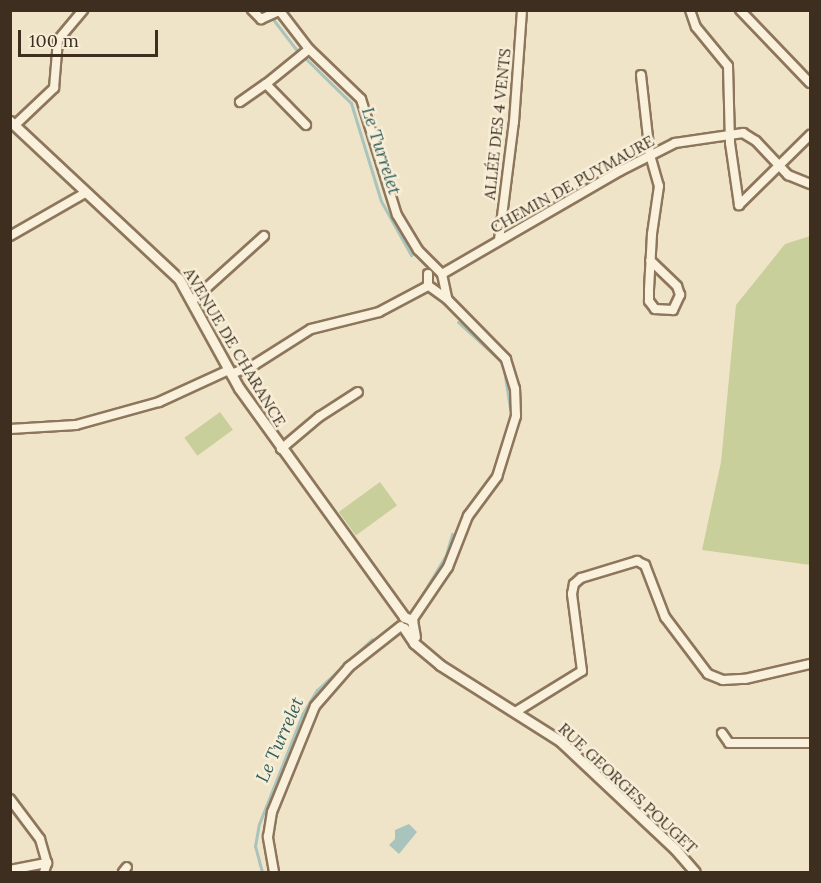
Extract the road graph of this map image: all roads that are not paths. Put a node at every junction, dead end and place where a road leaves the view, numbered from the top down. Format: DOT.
graph roads {
  1 [pos="83,10"];
  2 [pos="252,10"];
  3 [pos="522,10"];
  4 [pos="690,10"];
  5 [pos="740,10"];
  6 [pos="278,12"];
  7 [pos="304,53"];
  8 [pos="641,75"];
  9 [pos="810,83"];
  10 [pos="266,84"];
  11 [pos="240,102"];
  12 [pos="306,125"];
  13 [pos="14,126"];
  14 [pos="732,133"];
  15 [pos="810,135"];
  16 [pos="650,155"];
  17 [pos="780,167"];
  18 [pos="810,184"];
  19 [pos="85,193"];
  20 [pos="10,236"];
  21 [pos="264,236"];
  22 [pos="499,240"];
  23 [pos="650,261"];
  24 [pos="435,273"];
  25 [pos="436,286"];
  26 [pos="192,301"];
  27 [pos="230,372"];
  28 [pos="358,392"];
  29 [pos="10,429"];
  30 [pos="281,449"];
  31 [pos="406,623"];
  32 [pos="810,664"];
  33 [pos="517,711"];
  34 [pos="722,733"];
  35 [pos="810,743"];
  36 [pos="10,800"];
  37 [pos="47,863"];
  38 [pos="10,870"];
  39 [pos="44,873"];
  40 [pos="274,873"];
  41 [pos="695,873"];
  1 -- 13 [label="street"];
  2 -- 6 [label="street"];
  3 -- 22 [label="street, ALLÉE DES 4 VENTS"];
  4 -- 14 [label="street"];
  5 -- 9 [label="street"];
  6 -- 7 [label="street"];
  7 -- 10 [label="street"];
  7 -- 24 [label="street"];
  8 -- 16 [label="street"];
  10 -- 11 [label="street"];
  10 -- 12 [label="street"];
  13 -- 19 [label="street, AVENUE DE CHARANCE"];
  14 -- 16 [label="street, CHEMIN DE PUYMAURE"];
  14 -- 17 [label="street"];
  14 -- 17 [label="street"];
  15 -- 17 [label="street"];
  16 -- 22 [label="street, CHEMIN DE PUYMAURE"];
  16 -- 23 [label="street"];
  17 -- 18 [label="street"];
  19 -- 20 [label="street"];
  19 -- 26 [label="street, AVENUE DE CHARANCE"];
  21 -- 26 [label="street"];
  22 -- 24 [label="street, CHEMIN DE PUYMAURE"];
  23 -- 23 [label="street"];
  24 -- 25 [label="street"];
  24 -- 25 [label="street"];
  25 -- 27 [label="street"];
  25 -- 31 [label="street"];
  26 -- 27 [label="street, AVENUE DE CHARANCE"];
  27 -- 29 [label="street"];
  27 -- 30 [label="street, AVENUE DE CHARANCE"];
  28 -- 30 [label="street"];
  30 -- 31 [label="street, AVENUE DE CHARANCE"];
  31 -- 33 [label="street, RUE GEORGES POUGET"];
  31 -- 40 [label="street"];
  32 -- 33 [label="street"];
  33 -- 41 [label="street, RUE GEORGES POUGET"];
  34 -- 35 [label="street"];
  36 -- 37 [label="street"];
  37 -- 38 [label="street"];
  37 -- 39 [label="street"];
}
